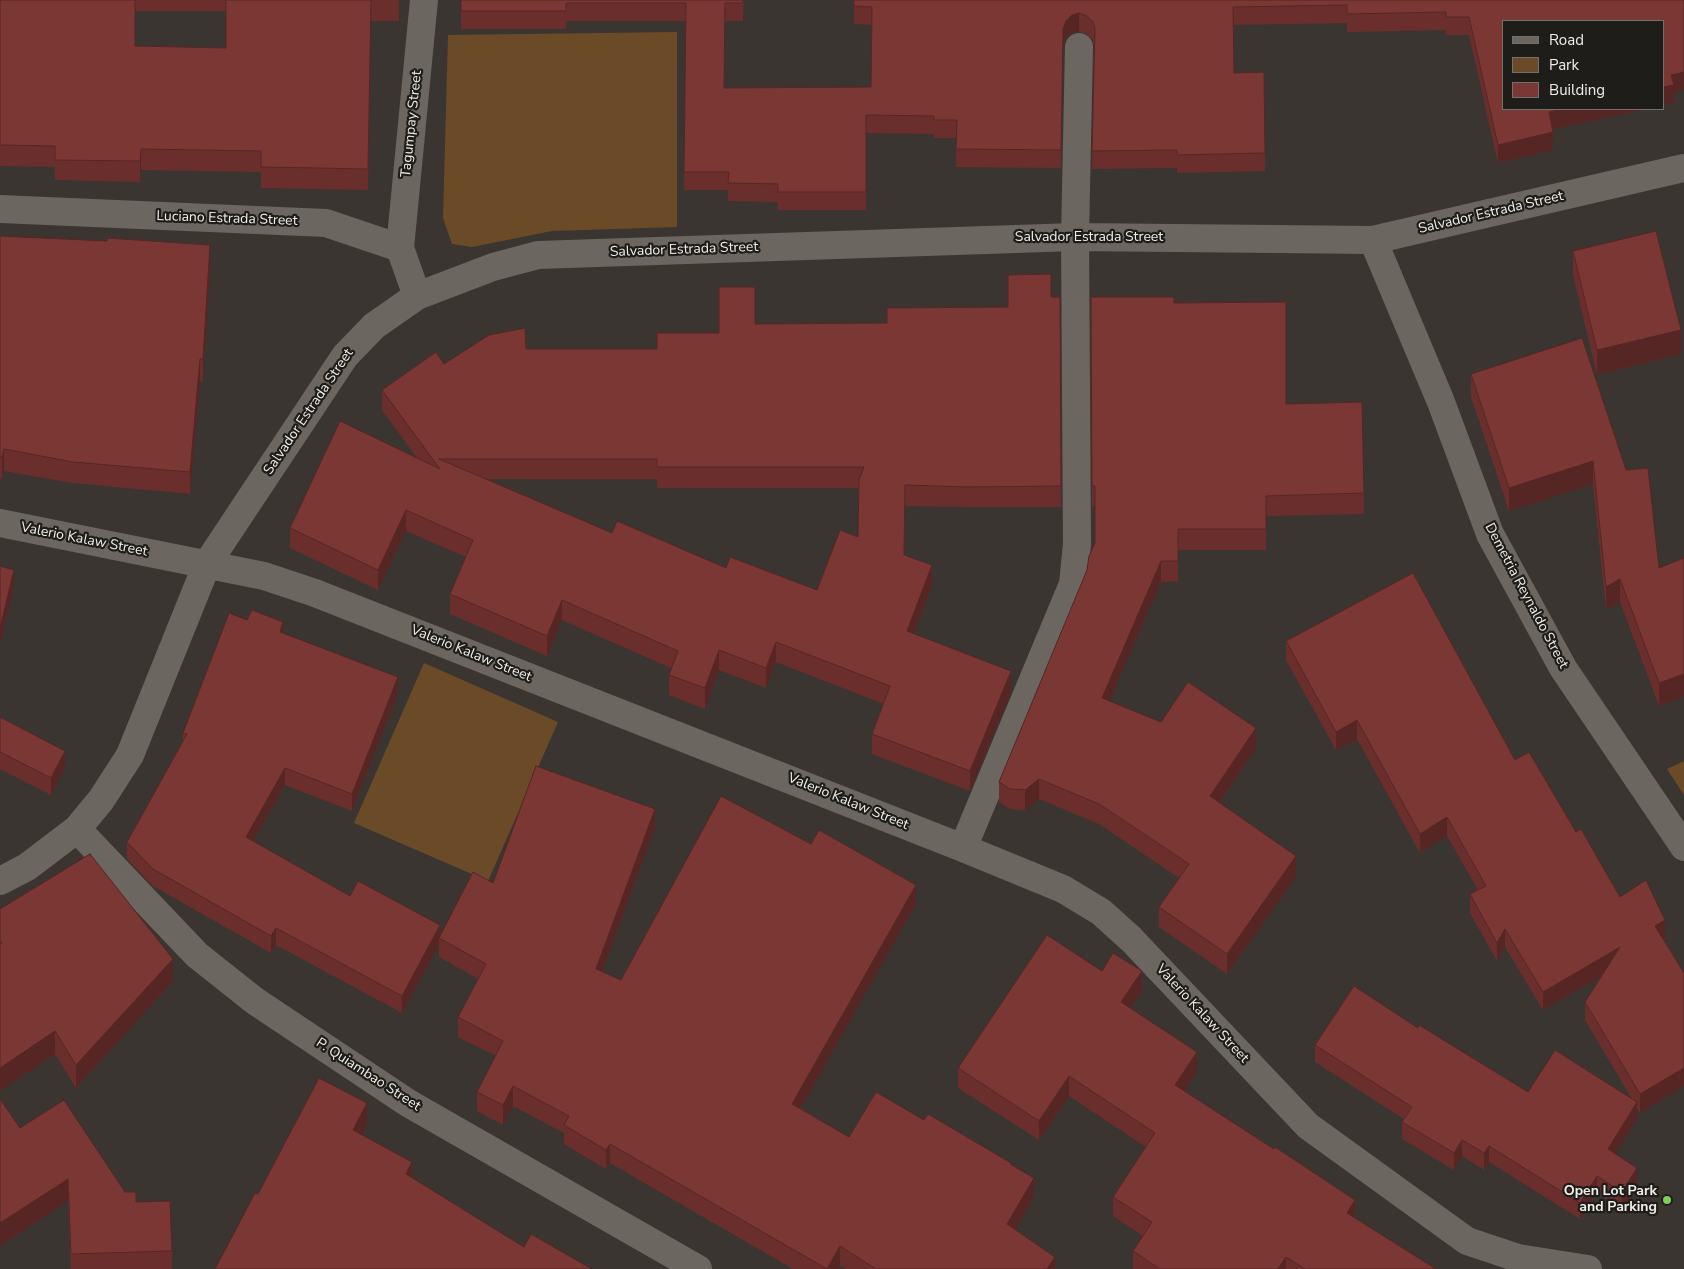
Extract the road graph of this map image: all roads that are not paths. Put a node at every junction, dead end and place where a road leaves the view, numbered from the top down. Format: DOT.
graph roads {
  1 [pos="424,0"];
  2 [pos="1079,47"];
  3 [pos="1684,168"];
  4 [pos="0,210"];
  5 [pos="1075,237"];
  6 [pos="1373,240"];
  7 [pos="400,248"];
  8 [pos="417,296"];
  9 [pos="0,523"];
  10 [pos="207,564"];
  11 [pos="77,829"];
  12 [pos="1684,847"];
  13 [pos="963,848"];
  14 [pos="0,881"];
  15 [pos="698,1269"];
  16 [pos="1588,1269"];
  1 -- 7 [label="street, Tagumpay Street"];
  2 -- 5 [label="street"];
  3 -- 6 [label="street, Salvador Estrada Street"];
  4 -- 7 [label="street, Luciano Estrada Street"];
  5 -- 6 [label="street, Salvador Estrada Street"];
  5 -- 8 [label="street, Salvador Estrada Street"];
  5 -- 13 [label="street"];
  6 -- 12 [label="street, Demetria Reynaldo Street"];
  7 -- 8 [label="street"];
  8 -- 10 [label="street, Salvador Estrada Street"];
  9 -- 10 [label="street, Valerio Kalaw Street"];
  10 -- 11 [label="street, Salvador Estrada Street"];
  10 -- 13 [label="street, Valerio Kalaw Street"];
  11 -- 14 [label="street, Salvador Estrada Street"];
  11 -- 15 [label="street, P. Quiambao Street"];
  13 -- 16 [label="street, Valerio Kalaw Street"];
}
